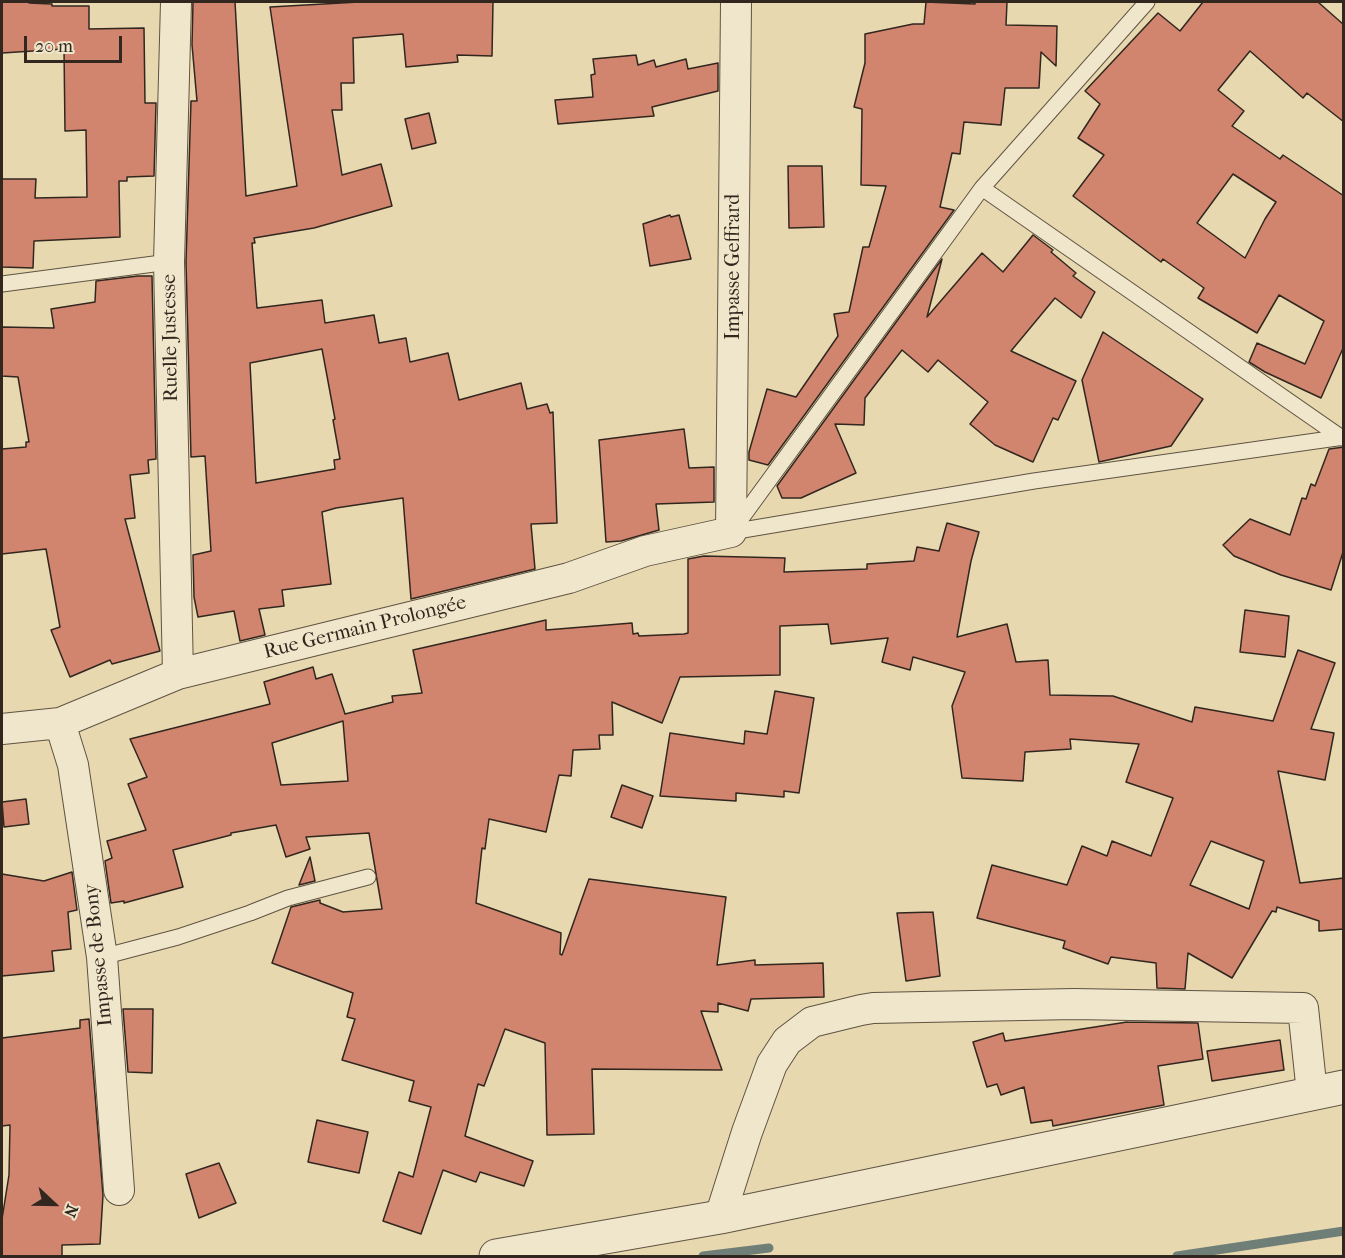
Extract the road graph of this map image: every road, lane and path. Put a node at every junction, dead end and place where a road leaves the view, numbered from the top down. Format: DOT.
graph roads {
  1 [pos="176,2"];
  2 [pos="736,2"];
  3 [pos="1147,2"];
  4 [pos="982,188"];
  5 [pos="169,262"];
  6 [pos="2,284"];
  7 [pos="1343,438"];
  8 [pos="731,532"];
  9 [pos="178,674"];
  10 [pos="60,723"];
  11 [pos="2,729"];
  12 [pos="368,877"];
  13 [pos="102,957"];
  14 [pos="1328,1090"];
  15 [pos="119,1190"];
  16 [pos="720,1217"];
  17 [pos="496,1257"];
  1 -- 5 [label="street, Ruelle Justesse"];
  2 -- 8 [label="street, Impasse Geffrard"];
  3 -- 4 [label="lane"];
  4 -- 7 [label="lane"];
  4 -- 8 [label="lane"];
  5 -- 6 [label="lane"];
  5 -- 9 [label="street, Ruelle Justesse"];
  7 -- 8 [label="lane"];
  8 -- 9 [label="street, Rue Germain Prolongée"];
  9 -- 10 [label="street, Rue Germain Prolongée"];
  10 -- 11 [label="street, Rue Germain Prolongée"];
  10 -- 13 [label="street, Impasse de Bony"];
  12 -- 13 [label="lane"];
  13 -- 15 [label="street, Impasse de Bony"];
  14 -- 16 [label="street"];
  14 -- 16 [label="street"];
  16 -- 17 [label="street"];
}
